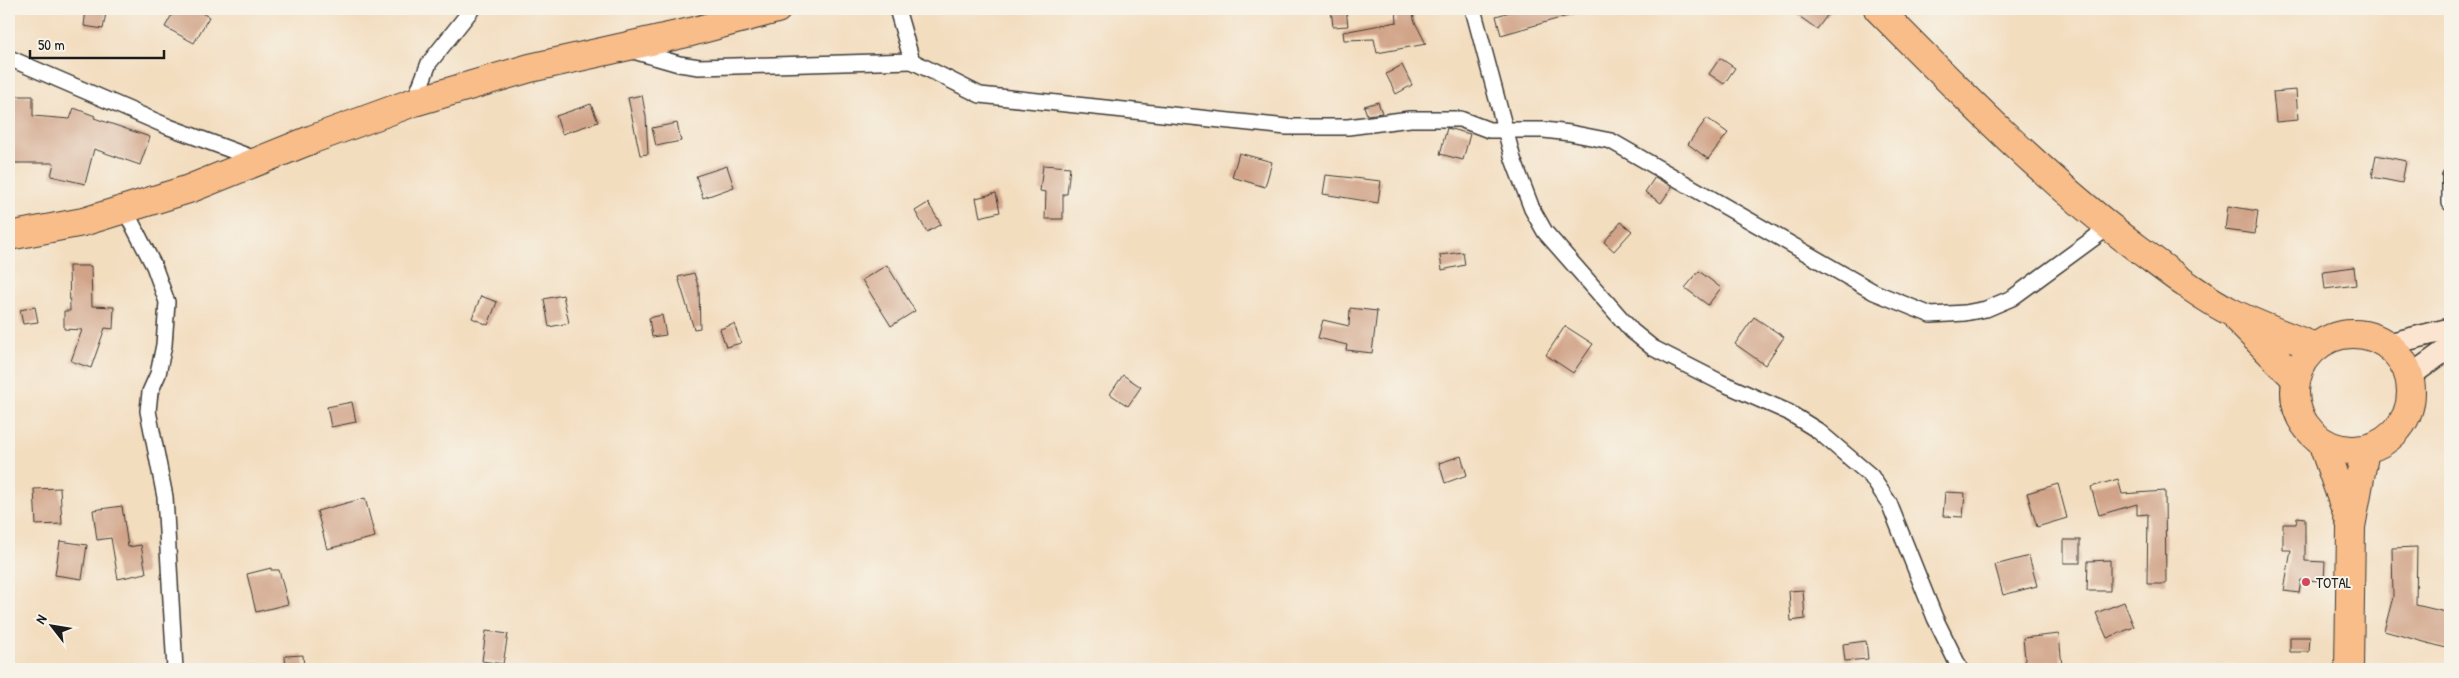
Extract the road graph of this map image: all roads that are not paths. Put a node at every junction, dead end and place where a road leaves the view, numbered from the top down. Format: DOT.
graph roads {
  1 [pos="472,9"];
  2 [pos="777,9"];
  3 [pos="897,9"];
  4 [pos="1473,9"];
  5 [pos="1878,9"];
  6 [pos="619,47"];
  7 [pos="9,58"];
  8 [pos="912,61"];
  9 [pos="414,102"];
  10 [pos="1507,130"];
  11 [pos="260,160"];
  12 [pos="2450,176"];
  13 [pos="2450,203"];
  14 [pos="125,210"];
  15 [pos="2109,227"];
  16 [pos="9,236"];
  17 [pos="2231,312"];
  18 [pos="2450,328"];
  19 [pos="2389,344"];
  20 [pos="2316,347"];
  21 [pos="2450,347"];
  22 [pos="2410,376"];
  23 [pos="2296,379"];
  24 [pos="2322,442"];
  25 [pos="2365,450"];
  26 [pos="2351,527"];
  27 [pos="175,669"];
  28 [pos="1960,669"];
  29 [pos="2349,669"];
  1 -- 9 [label="street"];
  2 -- 6 [label="highway"];
  3 -- 8 [label="street"];
  4 -- 10 [label="street"];
  5 -- 15 [label="highway"];
  6 -- 8 [label="street"];
  6 -- 9 [label="highway"];
  7 -- 11 [label="street"];
  8 -- 10 [label="street"];
  9 -- 11 [label="highway"];
  10 -- 15 [label="street"];
  10 -- 28 [label="street"];
  11 -- 14 [label="highway"];
  12 -- 13 [label="street"];
  14 -- 16 [label="highway"];
  14 -- 27 [label="street"];
  15 -- 17 [label="highway"];
  17 -- 20 [label="highway"];
  17 -- 23 [label="highway"];
  18 -- 19 [label="street"];
  19 -- 20 [label="highway"];
  19 -- 22 [label="highway"];
  20 -- 23 [label="highway"];
  21 -- 22 [label="street"];
  22 -- 25 [label="highway"];
  23 -- 24 [label="highway"];
  24 -- 25 [label="highway"];
  24 -- 26 [label="highway"];
  25 -- 26 [label="highway"];
  26 -- 29 [label="highway"];
}
